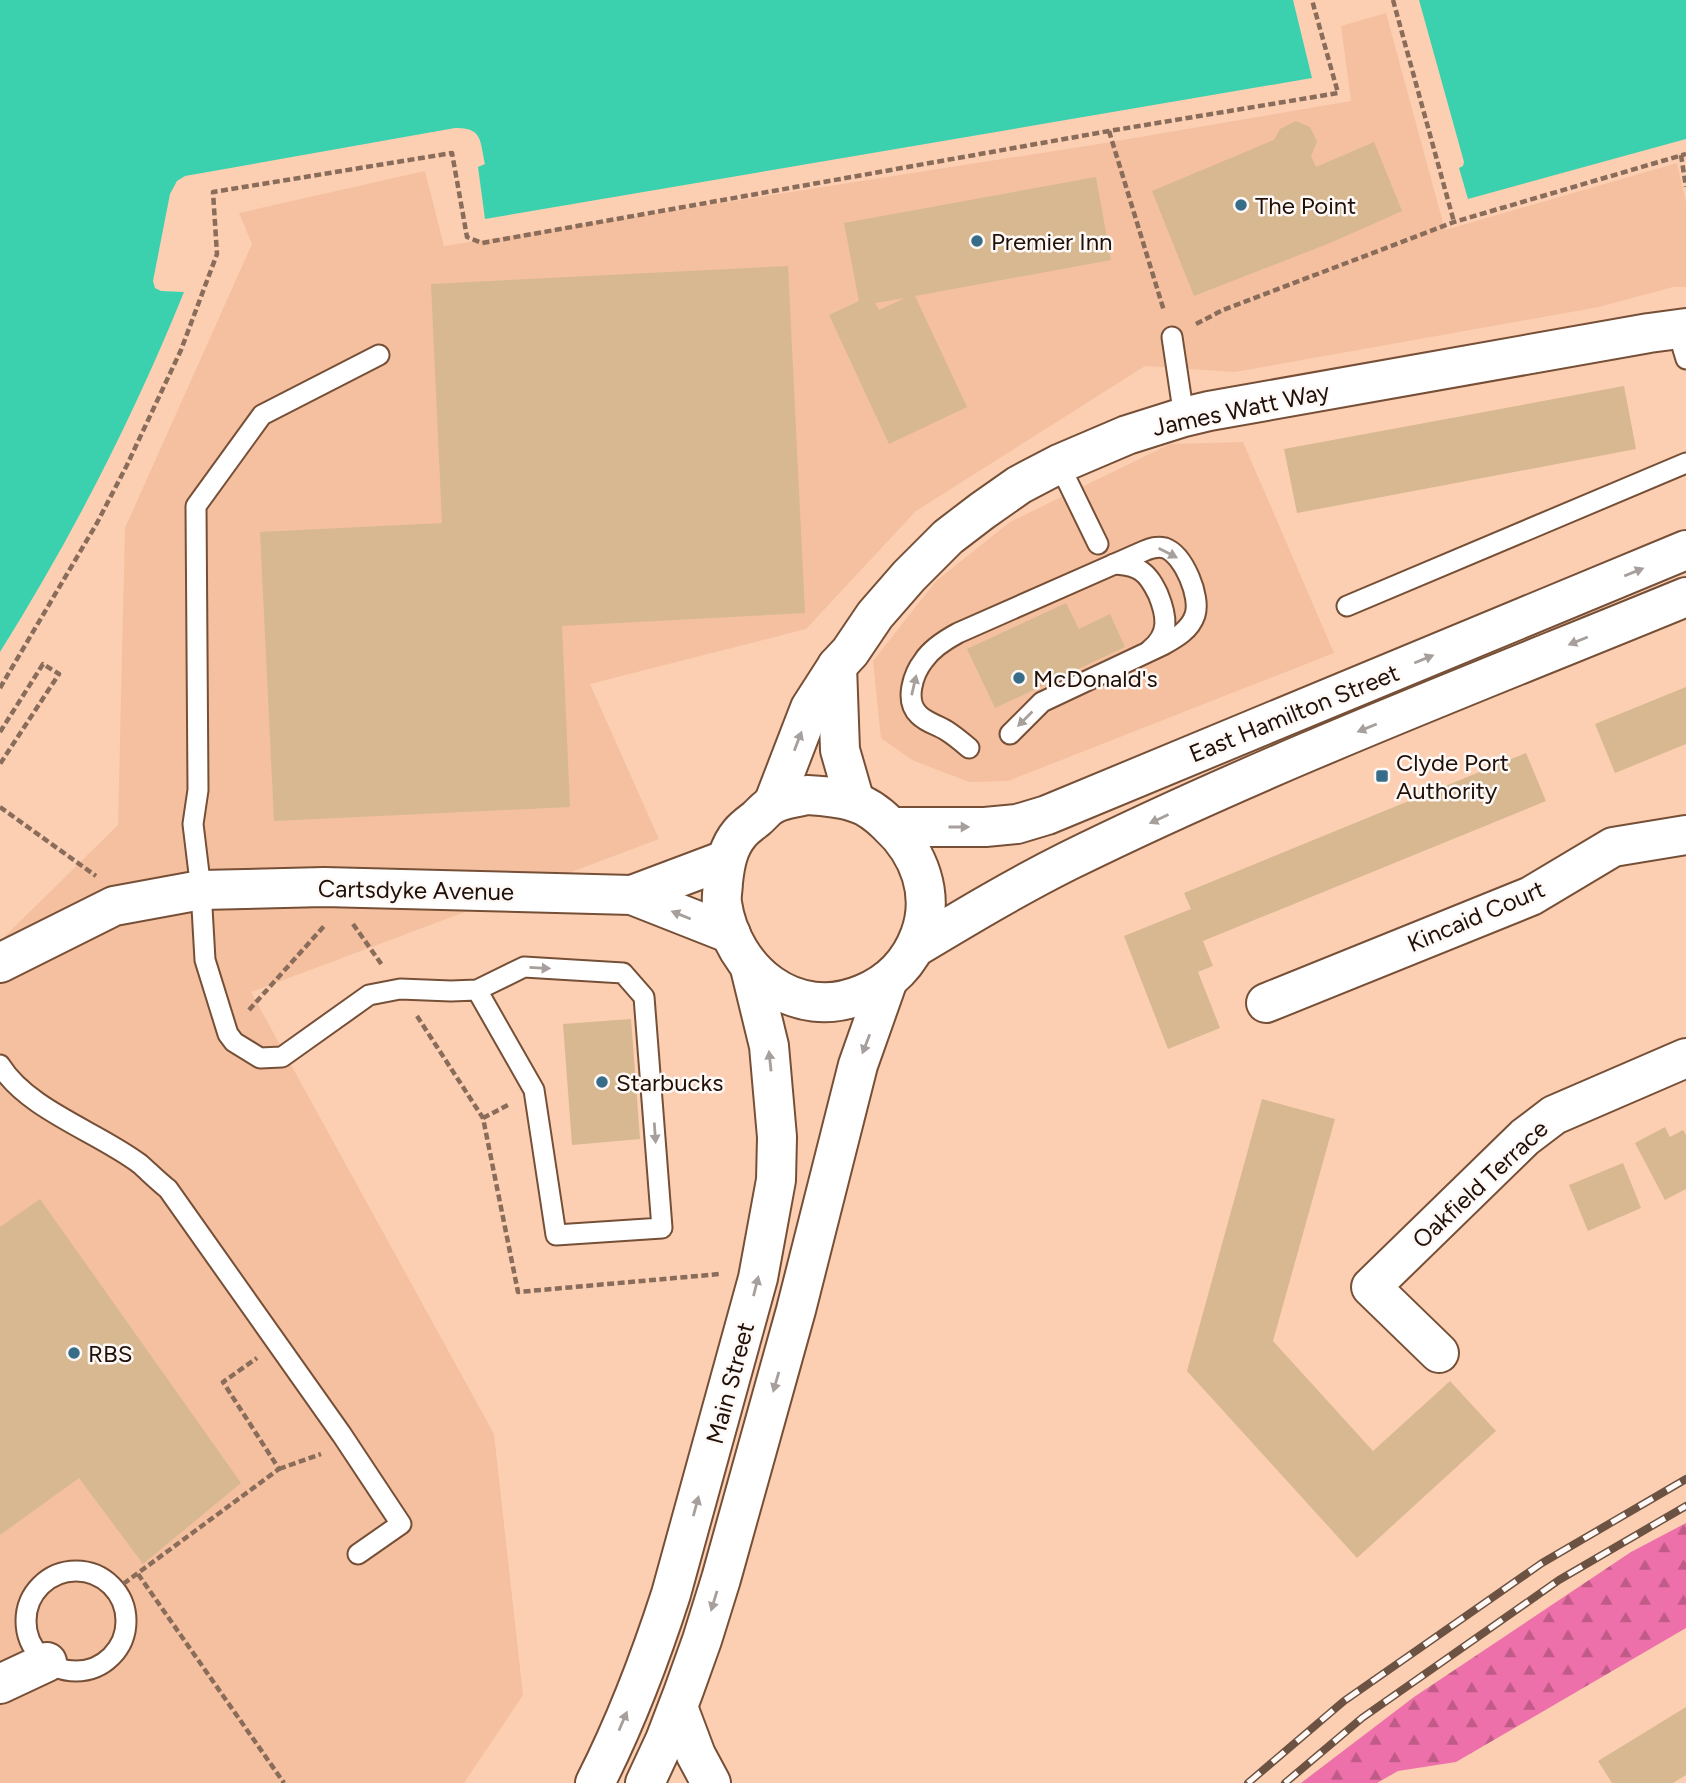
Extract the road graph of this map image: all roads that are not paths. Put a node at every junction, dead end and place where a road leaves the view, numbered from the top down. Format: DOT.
graph roads {
  1 [pos="1172,337"];
  2 [pos="1683,339"];
  3 [pos="380,355"];
  4 [pos="1184,417"];
  5 [pos="1686,463"];
  6 [pos="1059,464"];
  7 [pos="1098,544"];
  8 [pos="1686,551"];
  9 [pos="1113,564"];
  10 [pos="1686,597"];
  11 [pos="1347,606"];
  12 [pos="1149,652"];
  13 [pos="837,666"];
  14 [pos="1010,734"];
  15 [pos="969,748"];
  16 [pos="855,802"];
  17 [pos="773,804"];
  18 [pos="891,827"];
  19 [pos="1686,835"];
  20 [pos="725,860"];
  21 [pos="201,890"];
  22 [pos="632,895"];
  23 [pos="731,934"];
  24 [pos="916,947"];
  25 [pos="0,963"];
  26 [pos="750,968"];
  27 [pos="888,979"];
  28 [pos="477,990"];
  29 [pos="1266,1003"];
  30 [pos="1686,1058"];
  31 [pos="0,1065"];
  32 [pos="1439,1353"];
  33 [pos="358,1554"];
  34 [pos="47,1662"];
  35 [pos="0,1684"];
  36 [pos="678,1707"];
  37 [pos="595,1783"];
  38 [pos="645,1783"];
  39 [pos="711,1783"];
  1 -- 4 [label="lane"];
  2 -- 4 [label="main road, James Watt Way"];
  3 -- 21 [label="lane"];
  4 -- 6 [label="main road, James Watt Way"];
  5 -- 11 [label="lane"];
  6 -- 7 [label="lane"];
  6 -- 13 [label="main road, James Watt Way"];
  18 -- 8 [label="main road, East Hamilton Street, one-way"];
  9 -- 12 [label="lane"];
  9 -- 12 [label="lane, one-way"];
  15 -- 9 [label="lane, one-way"];
  10 -- 24 [label="main road, East Hamilton Street, one-way"];
  12 -- 14 [label="lane, one-way"];
  13 -- 16 [label="main road"];
  17 -- 13 [label="main road, James Watt Way, one-way"];
  16 -- 17 [label="main road"];
  16 -- 18 [label="main road"];
  17 -- 20 [label="main road"];
  18 -- 24 [label="main road"];
  19 -- 29 [label="main road, Kincaid Court"];
  20 -- 22 [label="main road, Cartsdyke Avenue"];
  20 -- 23 [label="main road"];
  21 -- 22 [label="main road, Cartsdyke Avenue"];
  21 -- 25 [label="main road, Cartsdyke Avenue"];
  21 -- 28 [label="lane"];
  23 -- 22 [label="main road, Cartsdyke Avenue, one-way"];
  23 -- 26 [label="main road"];
  24 -- 27 [label="main road"];
  26 -- 27 [label="main road"];
  37 -- 26 [label="main road, Main Street, one-way"];
  27 -- 36 [label="main road, Main Street, one-way"];
  28 -- 28 [label="lane, one-way"];
  30 -- 32 [label="main road, Oakfield Terrace"];
  31 -- 33 [label="lane"];
  34 -- 34 [label="lane"];
  34 -- 35 [label="main road"];
  36 -- 38 [label="main road, Main Street"];
  36 -- 39 [label="main road"];
}
